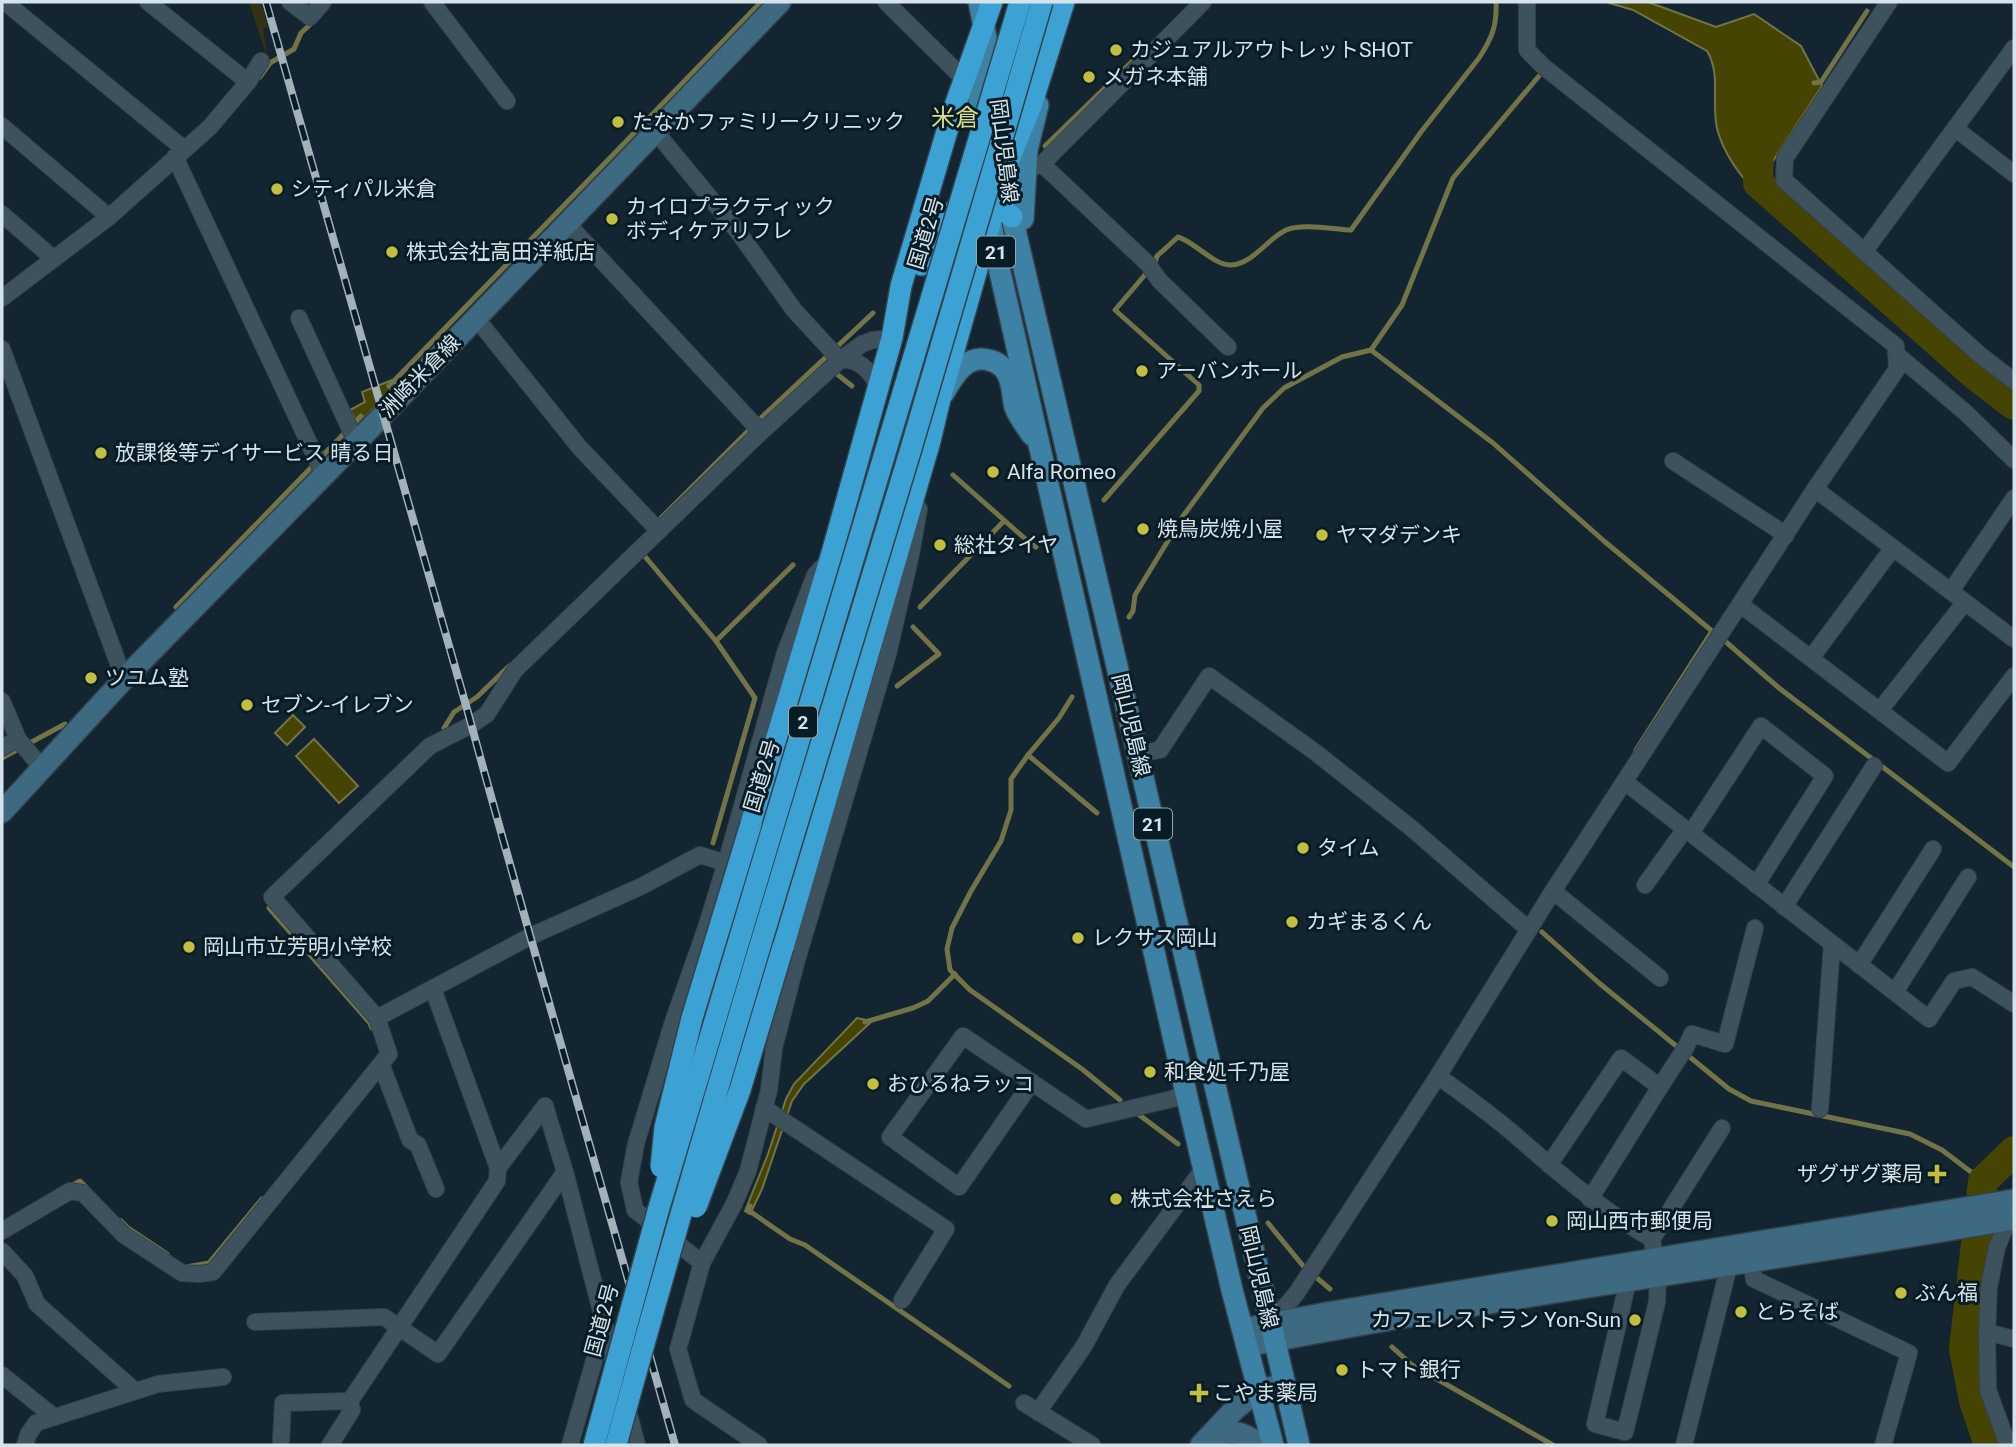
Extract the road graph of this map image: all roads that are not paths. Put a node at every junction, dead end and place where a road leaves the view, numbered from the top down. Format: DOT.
graph roads {
  1 [pos="5,2"];
  2 [pos="148,2"];
  3 [pos="290,2"];
  4 [pos="323,2"];
  5 [pos="432,2"];
  6 [pos="779,2"];
  7 [pos="886,2"];
  8 [pos="977,2"];
  9 [pos="992,2"];
  10 [pos="1020,2"];
  11 [pos="1042,2"];
  12 [pos="1064,2"];
  13 [pos="1203,2"];
  14 [pos="1527,2"];
  15 [pos="1888,2"];
  16 [pos="984,24"];
  17 [pos="1052,44"];
  18 [pos="2014,48"];
  19 [pos="261,61"];
  20 [pos="972,65"];
  21 [pos="248,82"];
  22 [pos="995,82"];
  23 [pos="507,101"];
  24 [pos="2,126"];
  25 [pos="1956,129"];
  26 [pos="656,131"];
  27 [pos="180,153"];
  28 [pos="1025,166"];
  29 [pos="2014,174"];
  30 [pos="991,209"];
  31 [pos="2,214"];
  32 [pos="109,217"];
  33 [pos="1012,217"];
  34 [pos="567,222"];
  35 [pos="1864,251"];
  36 [pos="54,259"];
  37 [pos="1024,263"];
  38 [pos="2,298"];
  39 [pos="299,318"];
  40 [pos="476,318"];
  41 [pos="892,338"];
  42 [pos="1228,347"];
  43 [pos="2,349"];
  44 [pos="1896,354"];
  45 [pos="833,361"];
  46 [pos="2014,381"];
  47 [pos="878,388"];
  48 [pos="940,399"];
  49 [pos="757,427"];
  50 [pos="352,433"];
  51 [pos="930,441"];
  52 [pos="1041,448"];
  53 [pos="2014,460"];
  54 [pos="1673,461"];
  55 [pos="320,466"];
  56 [pos="1815,489"];
  57 [pos="2014,498"];
  58 [pos="655,527"];
  59 [pos="1786,535"];
  60 [pos="1894,548"];
  61 [pos="832,553"];
  62 [pos="1951,591"];
  63 [pos="1965,602"];
  64 [pos="1741,604"];
  65 [pos="2014,639"];
  66 [pos="1811,658"];
  67 [pos="2014,676"];
  68 [pos="124,679"];
  69 [pos="2,701"];
  70 [pos="1880,710"];
  71 [pos="22,744"];
  72 [pos="2,748"];
  73 [pos="1137,754"];
  74 [pos="1874,766"];
  75 [pos="42,768"];
  76 [pos="1625,782"];
  77 [pos="2,812"];
  78 [pos="1688,831"];
  79 [pos="1933,849"];
  80 [pos="726,863"];
  81 [pos="1968,877"];
  82 [pos="1645,885"];
  83 [pos="1756,885"];
  84 [pos="1553,891"];
  85 [pos="1784,906"];
  86 [pos="1755,928"];
  87 [pos="1528,929"];
  88 [pos="703,936"];
  89 [pos="1832,944"];
  90 [pos="796,963"];
  91 [pos="1859,965"];
  92 [pos="1660,978"];
  93 [pos="433,989"];
  94 [pos="1895,992"];
  95 [pos="2014,1004"];
  96 [pos="377,1018"];
  97 [pos="381,1064"];
  98 [pos="1438,1076"];
  99 [pos="1032,1082"];
  100 [pos="1660,1087"];
  101 [pos="1186,1093"];
  102 [pos="1820,1109"];
  103 [pos="776,1115"];
  104 [pos="1722,1128"];
  105 [pos="1549,1165"];
  106 [pos="498,1168"];
  107 [pos="1204,1168"];
  108 [pos="565,1172"];
  109 [pos="436,1189"];
  110 [pos="1590,1199"];
  111 [pos="657,1211"];
  112 [pos="2005,1212"];
  113 [pos="2,1231"];
  114 [pos="2,1251"];
  115 [pos="1749,1253"];
  116 [pos="1655,1258"];
  117 [pos="702,1263"];
  118 [pos="1729,1266"];
  119 [pos="664,1270"];
  120 [pos="1628,1281"];
  121 [pos="902,1300"];
  122 [pos="255,1322"];
  123 [pos="604,1325"];
  124 [pos="398,1327"];
  125 [pos="1272,1332"];
  126 [pos="1987,1332"];
  127 [pos="1245,1337"];
  128 [pos="2014,1339"];
  129 [pos="2,1375"];
  130 [pos="223,1377"];
  131 [pos="1285,1384"];
  132 [pos="1259,1390"];
  133 [pos="135,1391"];
  134 [pos="350,1401"];
  135 [pos="54,1417"];
  136 [pos="281,1441"];
  137 [pos="1202,1444"];
  138 [pos="25,1445"];
  139 [pos="330,1445"];
  140 [pos="570,1445"];
  141 [pos="594,1445"];
  142 [pos="616,1445"];
  143 [pos="637,1445"];
  144 [pos="759,1445"];
  145 [pos="1092,1445"];
  146 [pos="1260,1445"];
  147 [pos="1273,1445"];
  148 [pos="1299,1445"];
  149 [pos="1684,1445"];
  150 [pos="1883,1445"];
  151 [pos="2008,1445"];
  1 -- 27 [label="street"];
  2 -- 21 [label="street"];
  3 -- 4 [label="street"];
  5 -- 23 [label="street"];
  6 -- 26 [label="street, 洲崎米倉線"];
  7 -- 20 [label="street"];
  8 -- 16 [label="main road, 岡山児島線 / 21"];
  8 -- 20 [label="main road, 岡山児島線 / 21"];
  9 -- 16 [label="highway"];
  10 -- 111 [label="highway, 国道2号 / 2, bridge"];
  11 -- 119 [label="highway, 2, bridge"];
  12 -- 17 [label="highway"];
  13 -- 28 [label="street"];
  14 -- 44 [label="street"];
  15 -- 35 [label="street"];
  16 -- 20 [label="highway"];
  16 -- 22 [label="main road, 岡山児島線 / 21"];
  17 -- 22 [label="highway"];
  17 -- 28 [label="highway"];
  18 -- 25 [label="street"];
  19 -- 21 [label="street"];
  20 -- 22 [label="highway"];
  20 -- 30 [label="main road, 岡山児島線 / 21"];
  20 -- 41 [label="highway"];
  21 -- 27 [label="street"];
  22 -- 28 [label="main road, 岡山児島線 / 21"];
  24 -- 32 [label="street"];
  25 -- 29 [label="street"];
  25 -- 35 [label="street"];
  26 -- 34 [label="street, 洲崎米倉線"];
  26 -- 45 [label="street"];
  27 -- 32 [label="street"];
  27 -- 55 [label="street"];
  28 -- 30 [label="highway"];
  28 -- 33 [label="main road, 岡山児島線 / 21"];
  28 -- 37 [label="main road"];
  28 -- 42 [label="street"];
  30 -- 33 [label="highway"];
  30 -- 41 [label="highway"];
  30 -- 48 [label="highway"];
  30 -- 52 [label="main road, 岡山児島線 / 21"];
  31 -- 36 [label="street"];
  32 -- 36 [label="street"];
  33 -- 37 [label="main road, 岡山児島線 / 21"];
  34 -- 40 [label="street, 洲崎米倉線"];
  34 -- 49 [label="street"];
  35 -- 46 [label="street"];
  36 -- 38 [label="street"];
  37 -- 73 [label="main road, 岡山児島線 / 21"];
  39 -- 50 [label="street"];
  40 -- 50 [label="street, 洲崎米倉線"];
  40 -- 58 [label="street"];
  41 -- 45 [label="street"];
  41 -- 47 [label="highway"];
  43 -- 68 [label="street"];
  44 -- 53 [label="street"];
  44 -- 56 [label="street"];
  45 -- 47 [label="street"];
  45 -- 49 [label="street"];
  47 -- 61 [label="highway"];
  48 -- 51 [label="highway"];
  48 -- 52 [label="main road"];
  49 -- 58 [label="street"];
  50 -- 55 [label="street, 洲崎米倉線"];
  51 -- 90 [label="street"];
  51 -- 119 [label="highway, bridge"];
  52 -- 101 [label="main road, 岡山児島線 / 21"];
  54 -- 59 [label="street"];
  55 -- 68 [label="street, 洲崎米倉線"];
  56 -- 59 [label="street"];
  56 -- 60 [label="street"];
  57 -- 62 [label="street"];
  58 -- 96 [label="street"];
  59 -- 64 [label="street"];
  60 -- 62 [label="street"];
  60 -- 66 [label="street"];
  61 -- 80 [label="street"];
  61 -- 111 [label="highway, bridge"];
  62 -- 63 [label="street"];
  63 -- 65 [label="street"];
  63 -- 70 [label="street"];
  64 -- 66 [label="street"];
  64 -- 76 [label="street"];
  66 -- 70 [label="street"];
  67 -- 70 [label="street"];
  68 -- 75 [label="street, 洲崎米倉線"];
  69 -- 71 [label="street"];
  71 -- 72 [label="street"];
  71 -- 75 [label="street"];
  73 -- 87 [label="street"];
  73 -- 125 [label="main road, 岡山児島線 / 21"];
  74 -- 85 [label="street"];
  75 -- 77 [label="street, 洲崎米倉線"];
  76 -- 78 [label="street"];
  76 -- 84 [label="street"];
  78 -- 82 [label="street"];
  78 -- 83 [label="street"];
  78 -- 83 [label="street"];
  79 -- 91 [label="street"];
  80 -- 88 [label="street"];
  80 -- 93 [label="street"];
  81 -- 94 [label="street"];
  83 -- 85 [label="street"];
  84 -- 87 [label="street"];
  84 -- 92 [label="street"];
  85 -- 89 [label="street"];
  86 -- 100 [label="street"];
  87 -- 98 [label="street"];
  88 -- 90 [label="street"];
  88 -- 117 [label="street"];
  89 -- 91 [label="street"];
  89 -- 102 [label="street"];
  90 -- 103 [label="street"];
  91 -- 94 [label="street"];
  93 -- 96 [label="street"];
  93 -- 106 [label="street"];
  94 -- 95 [label="street"];
  96 -- 97 [label="street"];
  97 -- 109 [label="street"];
  97 -- 113 [label="street"];
  98 -- 105 [label="street"];
  98 -- 125 [label="street"];
  99 -- 99 [label="street"];
  99 -- 101 [label="street"];
  100 -- 105 [label="street"];
  100 -- 110 [label="street"];
  101 -- 107 [label="main road, 岡山児島線 / 21"];
  103 -- 117 [label="street"];
  103 -- 121 [label="street"];
  104 -- 116 [label="street"];
  105 -- 110 [label="street"];
  106 -- 108 [label="street"];
  106 -- 124 [label="street"];
  107 -- 127 [label="main road, 岡山児島線 / 21"];
  107 -- 145 [label="street"];
  108 -- 123 [label="street"];
  108 -- 124 [label="street"];
  110 -- 116 [label="street"];
  111 -- 141 [label="highway, 国道2号 / 2, bridge"];
  112 -- 115 [label="street"];
  112 -- 126 [label="street"];
  114 -- 133 [label="street"];
  115 -- 116 [label="street"];
  115 -- 118 [label="street"];
  115 -- 150 [label="street"];
  116 -- 118 [label="street"];
  116 -- 120 [label="street"];
  116 -- 120 [label="street"];
  116 -- 125 [label="street"];
  117 -- 144 [label="street"];
  118 -- 149 [label="street"];
  119 -- 142 [label="highway, 2, bridge"];
  120 -- 125 [label="street"];
  122 -- 124 [label="street"];
  123 -- 140 [label="street"];
  123 -- 143 [label="street"];
  124 -- 134 [label="street"];
  125 -- 127 [label="street"];
  125 -- 131 [label="main road, 岡山児島線 / 21"];
  126 -- 128 [label="street"];
  126 -- 151 [label="street"];
  127 -- 132 [label="main road, 岡山児島線 / 21"];
  129 -- 135 [label="street"];
  130 -- 133 [label="street"];
  131 -- 132 [label="street"];
  131 -- 148 [label="main road, 岡山児島線 / 21"];
  132 -- 137 [label="street"];
  132 -- 147 [label="main road, 岡山児島線 / 21"];
  133 -- 135 [label="street"];
  134 -- 136 [label="street"];
  134 -- 139 [label="street"];
  135 -- 138 [label="street"];
  137 -- 146 [label="street"];
}
